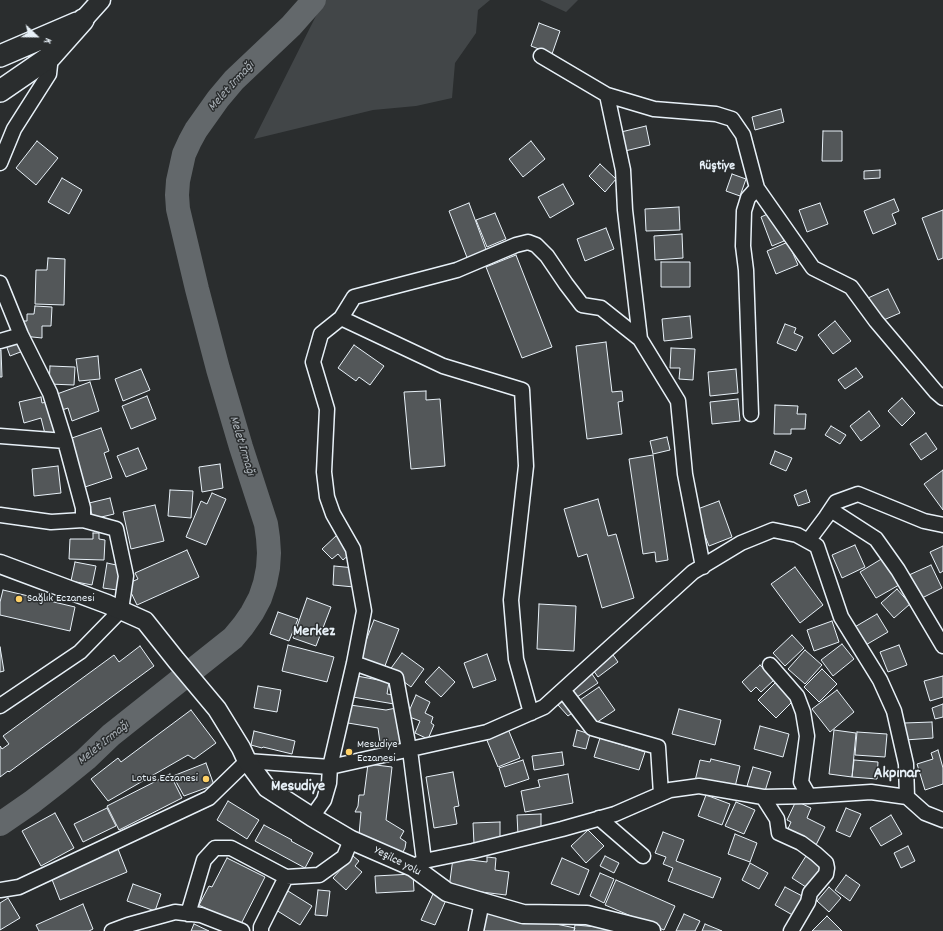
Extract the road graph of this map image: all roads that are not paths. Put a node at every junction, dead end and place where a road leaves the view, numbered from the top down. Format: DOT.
graph roads {
  1 [pos="100,0"];
  2 [pos="83,20"];
  3 [pos="0,56"];
  4 [pos="51,56"];
  5 [pos="540,56"];
  6 [pos="0,91"];
  7 [pos="607,95"];
  8 [pos="0,163"];
  9 [pos="757,188"];
  10 [pos="0,283"];
  11 [pos="341,318"];
  12 [pos="21,335"];
  13 [pos="640,340"];
  14 [pos="0,341"];
  15 [pos="943,398"];
  16 [pos="751,414"];
  17 [pos="0,436"];
  18 [pos="65,441"];
  19 [pos="831,510"];
  20 [pos="0,515"];
  21 [pos="84,520"];
  22 [pos="943,525"];
  23 [pos="808,541"];
  24 [pos="0,564"];
  25 [pos="703,567"];
  26 [pos="121,610"];
  27 [pos="943,646"];
  28 [pos="354,663"];
  29 [pos="770,665"];
  30 [pos="563,690"];
  31 [pos="0,706"];
  32 [pos="531,713"];
  33 [pos="410,750"];
  34 [pos="247,761"];
  35 [pos="330,767"];
  36 [pos="661,794"];
  37 [pos="809,796"];
  38 [pos="907,796"];
  39 [pos="763,797"];
  40 [pos="312,817"];
  41 [pos="599,818"];
  42 [pos="943,820"];
  43 [pos="351,840"];
  44 [pos="643,856"];
  45 [pos="419,864"];
  46 [pos="286,876"];
  47 [pos="0,890"];
  48 [pos="482,902"];
  49 [pos="188,914"];
  50 [pos="112,931"];
  51 [pos="242,931"];
  52 [pos="261,931"];
  53 [pos="476,931"];
  54 [pos="651,931"];
  55 [pos="791,931"];
  1 -- 2 [label="main road"];
  2 -- 3 [label="highway"];
  2 -- 4 [label="highway"];
  4 -- 6 [label="highway"];
  4 -- 8 [label="street"];
  5 -- 7 [label="street"];
  7 -- 9 [label="street"];
  7 -- 13 [label="street"];
  9 -- 15 [label="street"];
  9 -- 16 [label="street"];
  10 -- 12 [label="street"];
  11 -- 13 [label="street"];
  11 -- 28 [label="street"];
  11 -- 32 [label="street"];
  12 -- 14 [label="street"];
  12 -- 18 [label="street"];
  13 -- 25 [label="street"];
  17 -- 18 [label="street"];
  18 -- 21 [label="street"];
  19 -- 22 [label="street"];
  19 -- 23 [label="street"];
  19 -- 27 [label="street"];
  20 -- 21 [label="street"];
  21 -- 26 [label="street"];
  23 -- 25 [label="street"];
  23 -- 38 [label="street"];
  24 -- 26 [label="main road, Yeşilce yolu"];
  25 -- 30 [label="street"];
  26 -- 31 [label="street"];
  26 -- 34 [label="main road, Yeşilce yolu"];
  28 -- 33 [label="street"];
  28 -- 35 [label="street"];
  29 -- 37 [label="street"];
  30 -- 32 [label="street"];
  30 -- 36 [label="street"];
  32 -- 33 [label="street"];
  33 -- 35 [label="street"];
  33 -- 45 [label="street"];
  34 -- 35 [label="street"];
  34 -- 40 [label="main road, Yeşilce yolu"];
  34 -- 47 [label="street"];
  35 -- 40 [label="street"];
  36 -- 39 [label="street"];
  36 -- 41 [label="street"];
  37 -- 38 [label="street"];
  37 -- 39 [label="street"];
  38 -- 42 [label="street"];
  39 -- 55 [label="street"];
  40 -- 43 [label="main road, Yeşilce yolu"];
  41 -- 44 [label="street"];
  41 -- 45 [label="street"];
  43 -- 45 [label="main road, Yeşilce yolu"];
  43 -- 46 [label="street"];
  45 -- 48 [label="main road, Yeşilce yolu"];
  46 -- 49 [label="street"];
  46 -- 52 [label="street"];
  48 -- 53 [label="street"];
  48 -- 54 [label="main road, Yeşilce yolu"];
  49 -- 50 [label="street"];
  49 -- 51 [label="street"];
}
